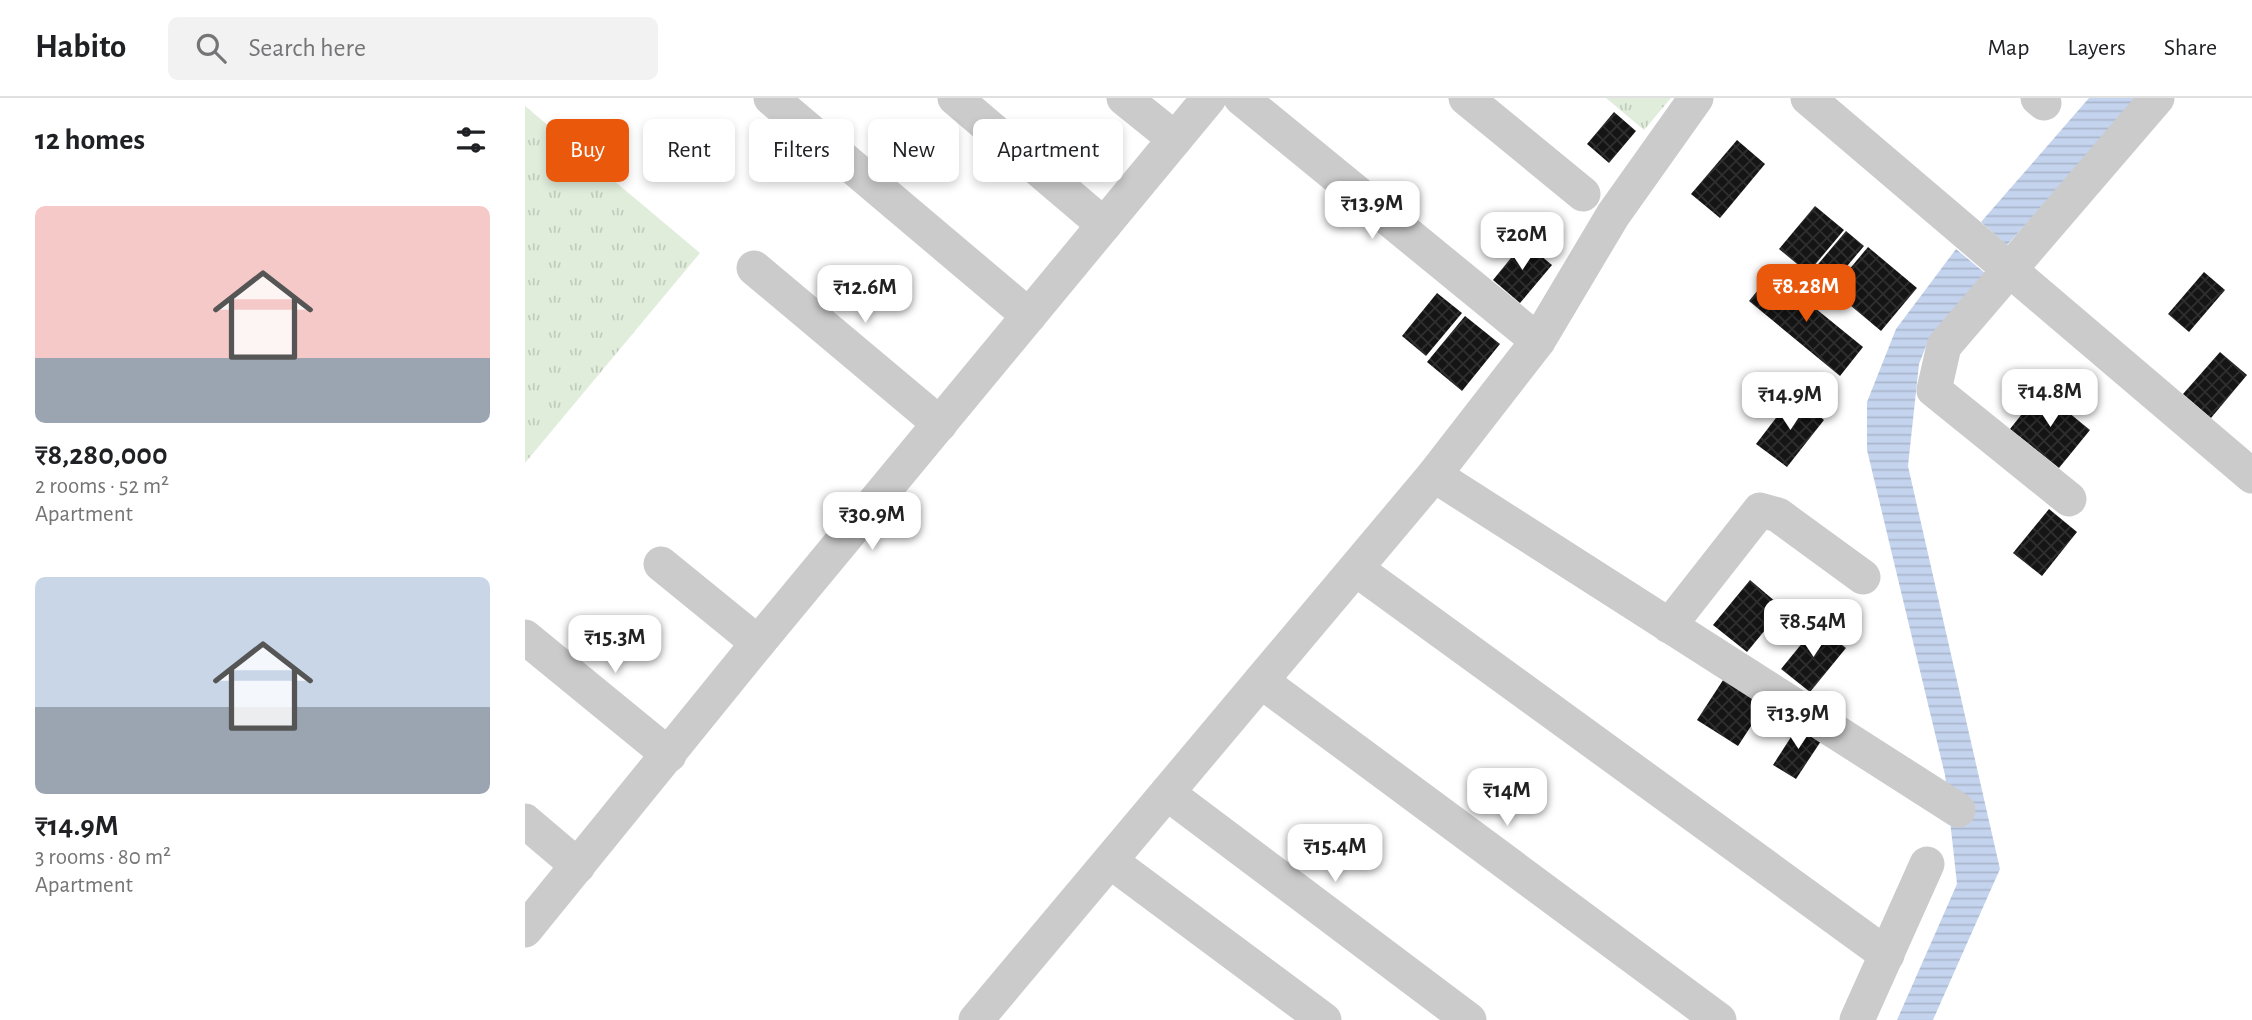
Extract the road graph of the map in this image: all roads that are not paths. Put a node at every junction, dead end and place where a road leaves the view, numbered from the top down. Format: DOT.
graph roads {
  1 [pos="771,98"];
  2 [pos="955,98"];
  3 [pos="1124,98"];
  4 [pos="1209,98"];
  5 [pos="1241,98"];
  6 [pos="1466,98"];
  7 [pos="1696,98"];
  8 [pos="1808,98"];
  9 [pos="2157,98"];
  10 [pos="1175,139"];
  11 [pos="1583,194"];
  12 [pos="1104,225"];
  13 [pos="754,268"];
  14 [pos="2010,270"];
  15 [pos="1029,316"];
  16 [pos="1538,341"];
  17 [pos="940,424"];
  18 [pos="1434,475"];
  19 [pos="2252,476"];
  20 [pos="2069,499"];
  21 [pos="661,564"];
  22 [pos="1356,569"];
  23 [pos="1863,577"];
  24 [pos="1669,626"];
  25 [pos="525,637"];
  26 [pos="758,643"];
  27 [pos="1261,681"];
  28 [pos="669,755"];
  29 [pos="1167,793"];
  30 [pos="1958,810"];
  31 [pos="525,821"];
  32 [pos="1110,861"];
  33 [pos="1927,864"];
  34 [pos="578,866"];
  35 [pos="525,930"];
  36 [pos="1887,955"];
  37 [pos="976,1020"];
  38 [pos="1324,1020"];
  39 [pos="1469,1020"];
  40 [pos="1719,1020"];
  41 [pos="1857,1020"];
  1 -- 15 [label="street"];
  2 -- 12 [label="street"];
  3 -- 10 [label="street"];
  4 -- 10 [label="street"];
  5 -- 16 [label="street"];
  6 -- 11 [label="street"];
  7 -- 16 [label="street"];
  8 -- 14 [label="street"];
  9 -- 14 [label="street"];
  10 -- 12 [label="street"];
  12 -- 15 [label="street"];
  13 -- 17 [label="street"];
  14 -- 19 [label="street"];
  14 -- 20 [label="street"];
  15 -- 17 [label="street"];
  16 -- 18 [label="street"];
  17 -- 26 [label="street"];
  18 -- 22 [label="street"];
  18 -- 24 [label="street"];
  21 -- 26 [label="street"];
  22 -- 27 [label="street"];
  22 -- 36 [label="street"];
  23 -- 24 [label="street"];
  24 -- 30 [label="street"];
  25 -- 28 [label="street"];
  26 -- 28 [label="street"];
  27 -- 29 [label="street"];
  27 -- 40 [label="street"];
  28 -- 34 [label="street"];
  29 -- 32 [label="street"];
  29 -- 39 [label="street"];
  31 -- 34 [label="street"];
  32 -- 37 [label="street"];
  32 -- 38 [label="street"];
  33 -- 36 [label="street"];
  34 -- 35 [label="street"];
  36 -- 41 [label="street"];
}
